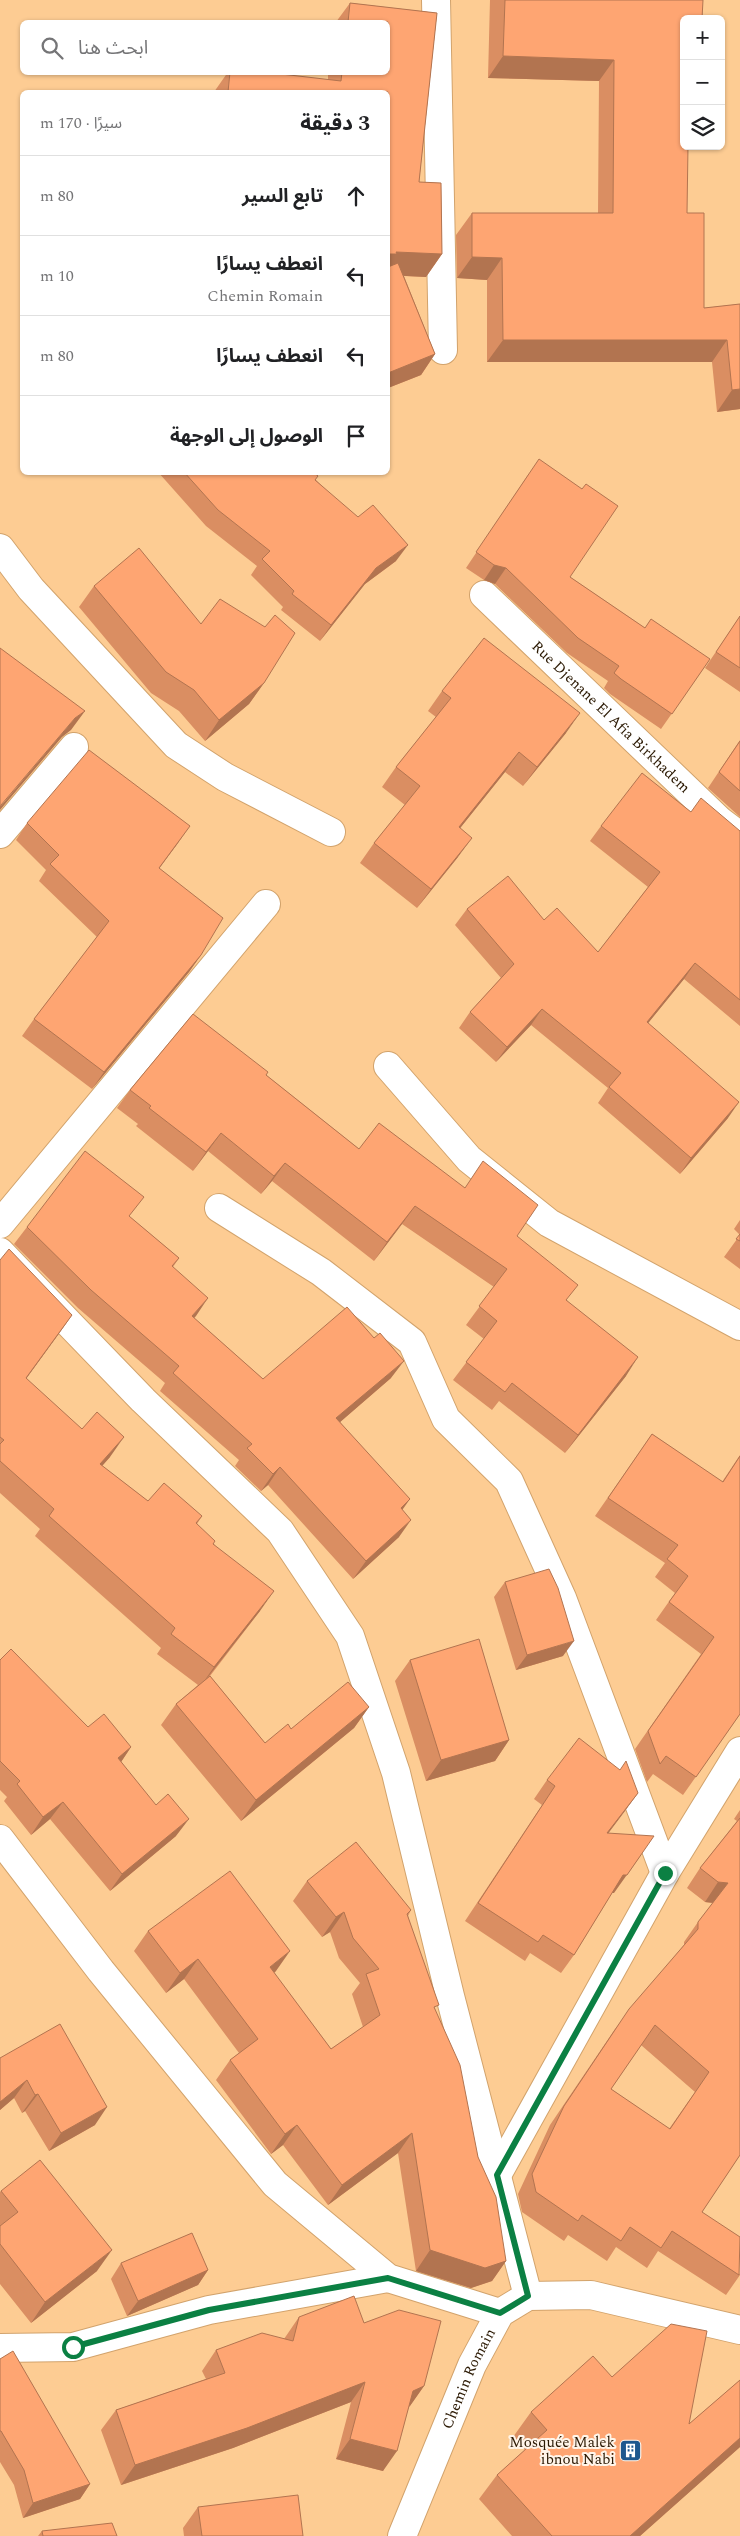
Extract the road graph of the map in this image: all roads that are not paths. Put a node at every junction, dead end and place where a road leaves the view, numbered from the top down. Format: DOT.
graph roads {
  1 [pos="436,0"];
  2 [pos="443,350"];
  3 [pos="0,548"];
  4 [pos="484,595"];
  5 [pos="74,747"];
  6 [pos="331,832"];
  7 [pos="0,834"];
  8 [pos="740,836"];
  9 [pos="266,904"];
  10 [pos="388,1066"];
  11 [pos="219,1208"];
  12 [pos="0,1224"];
  13 [pos="0,1252"];
  14 [pos="740,1326"];
  15 [pos="740,1751"];
  16 [pos="0,1838"];
  17 [pos="665,1873"];
  18 [pos="497,2175"];
  19 [pos="388,2278"];
  20 [pos="528,2296"];
  21 [pos="500,2313"];
  22 [pos="740,2330"];
  23 [pos="0,2348"];
  24 [pos="402,2536"];
  1 -- 2 [label="street"];
  3 -- 6 [label="street"];
  4 -- 8 [label="street, Rue Djenane El Afia Birkhadem"];
  5 -- 7 [label="street"];
  9 -- 12 [label="street"];
  10 -- 14 [label="street"];
  11 -- 17 [label="street"];
  13 -- 18 [label="street"];
  15 -- 17 [label="street"];
  16 -- 19 [label="street"];
  17 -- 18 [label="street"];
  18 -- 20 [label="street"];
  19 -- 21 [label="street"];
  19 -- 23 [label="street"];
  20 -- 21 [label="street, Chemin Romain"];
  20 -- 22 [label="street, Chemin Romain"];
  21 -- 24 [label="street, Chemin Romain"];
}
